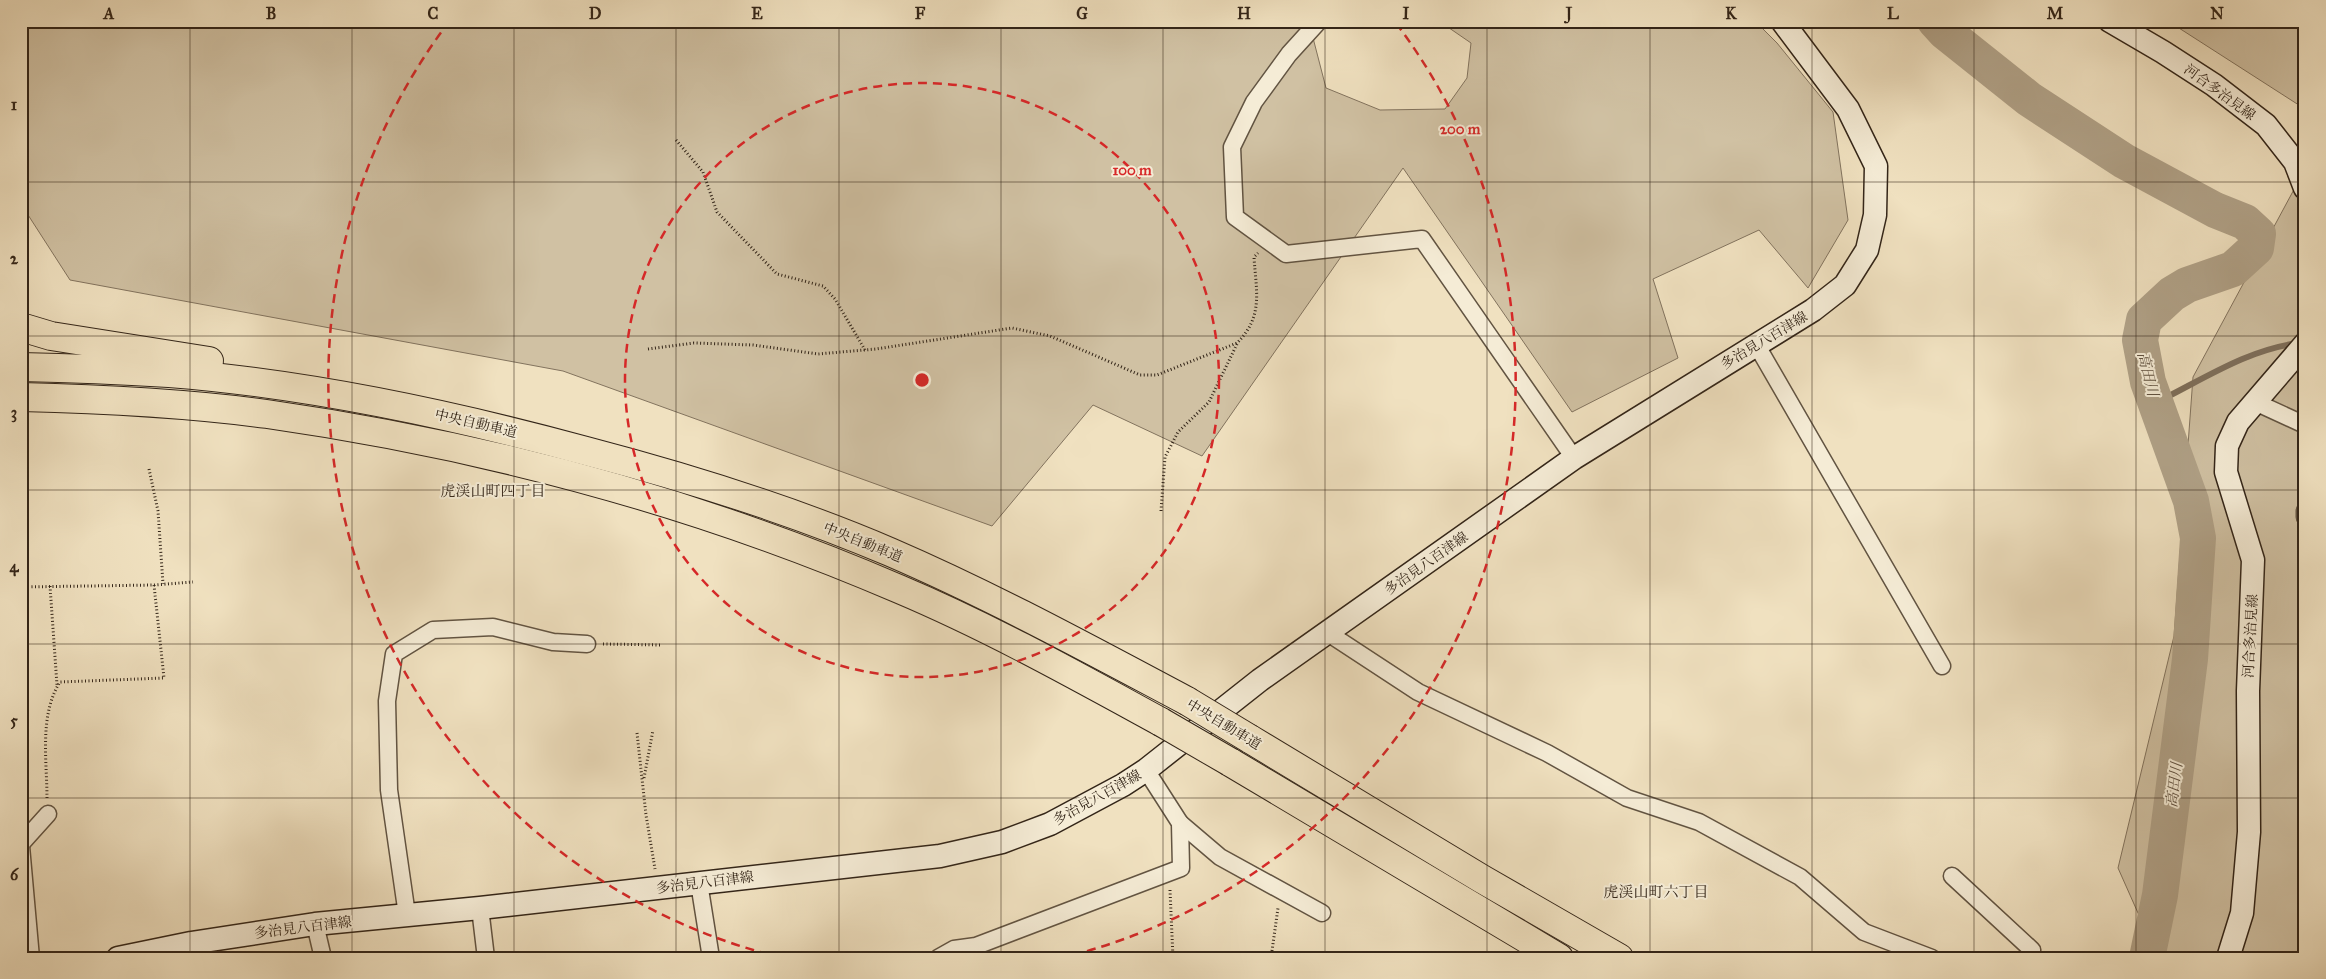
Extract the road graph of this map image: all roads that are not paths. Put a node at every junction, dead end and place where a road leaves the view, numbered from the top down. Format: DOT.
graph roads {
  1 [pos="1319,21"];
  2 [pos="1782,21"];
  3 [pos="2110,21"];
  4 [pos="2305,188"];
  5 [pos="21,326"];
  6 [pos="1756,344"];
  7 [pos="2305,344"];
  8 [pos="21,367"];
  9 [pos="21,397"];
  10 [pos="2255,402"];
  11 [pos="464,420"];
  12 [pos="2305,425"];
  13 [pos="1574,458"];
  14 [pos="2305,511"];
  15 [pos="2305,517"];
  16 [pos="1328,633"];
  17 [pos="587,644"];
  18 [pos="1942,666"];
  19 [pos="1146,770"];
  20 [pos="48,814"];
  21 [pos="1180,823"];
  22 [pos="21,845"];
  23 [pos="1952,876"];
  24 [pos="699,883"];
  25 [pos="480,908"];
  26 [pos="1322,913"];
  27 [pos="407,915"];
  28 [pos="315,924"];
  29 [pos="192,950"];
  30 [pos="31,958"];
  31 [pos="118,958"];
  32 [pos="323,958"];
  33 [pos="486,958"];
  34 [pos="711,958"];
  35 [pos="938,958"];
  36 [pos="1559,958"];
  37 [pos="1619,958"];
  38 [pos="1932,958"];
  39 [pos="2029,958"];
  40 [pos="2228,958"];
  1 -- 13 [label="street"];
  2 -- 6 [label="main road, 多治見八百津線"];
  3 -- 4 [label="main road, 河合多治見線"];
  5 -- 11 [label="highway"];
  6 -- 13 [label="main road, 多治見八百津線"];
  6 -- 18 [label="street"];
  7 -- 10 [label="main road, 河合多治見線"];
  8 -- 11 [label="highway, 中央自動車道"];
  9 -- 36 [label="highway, 中央自動車道, bridge"];
  10 -- 12 [label="street"];
  10 -- 40 [label="main road, 河合多治見線"];
  11 -- 37 [label="highway, 中央自動車道, bridge"];
  13 -- 16 [label="main road, 多治見八百津線"];
  14 -- 15 [label="street"];
  16 -- 19 [label="main road, 多治見八百津線"];
  16 -- 38 [label="street"];
  17 -- 27 [label="street"];
  19 -- 21 [label="street"];
  19 -- 24 [label="main road, 多治見八百津線"];
  20 -- 22 [label="street"];
  21 -- 26 [label="street"];
  21 -- 35 [label="street"];
  22 -- 30 [label="street"];
  23 -- 39 [label="street"];
  24 -- 25 [label="main road, 多治見八百津線"];
  24 -- 34 [label="street"];
  25 -- 27 [label="main road, 多治見八百津線"];
  25 -- 33 [label="street"];
  27 -- 28 [label="main road, 多治見八百津線"];
  28 -- 29 [label="main road, 多治見八百津線"];
  28 -- 32 [label="street"];
  29 -- 31 [label="main road, 多治見八百津線"];
}
